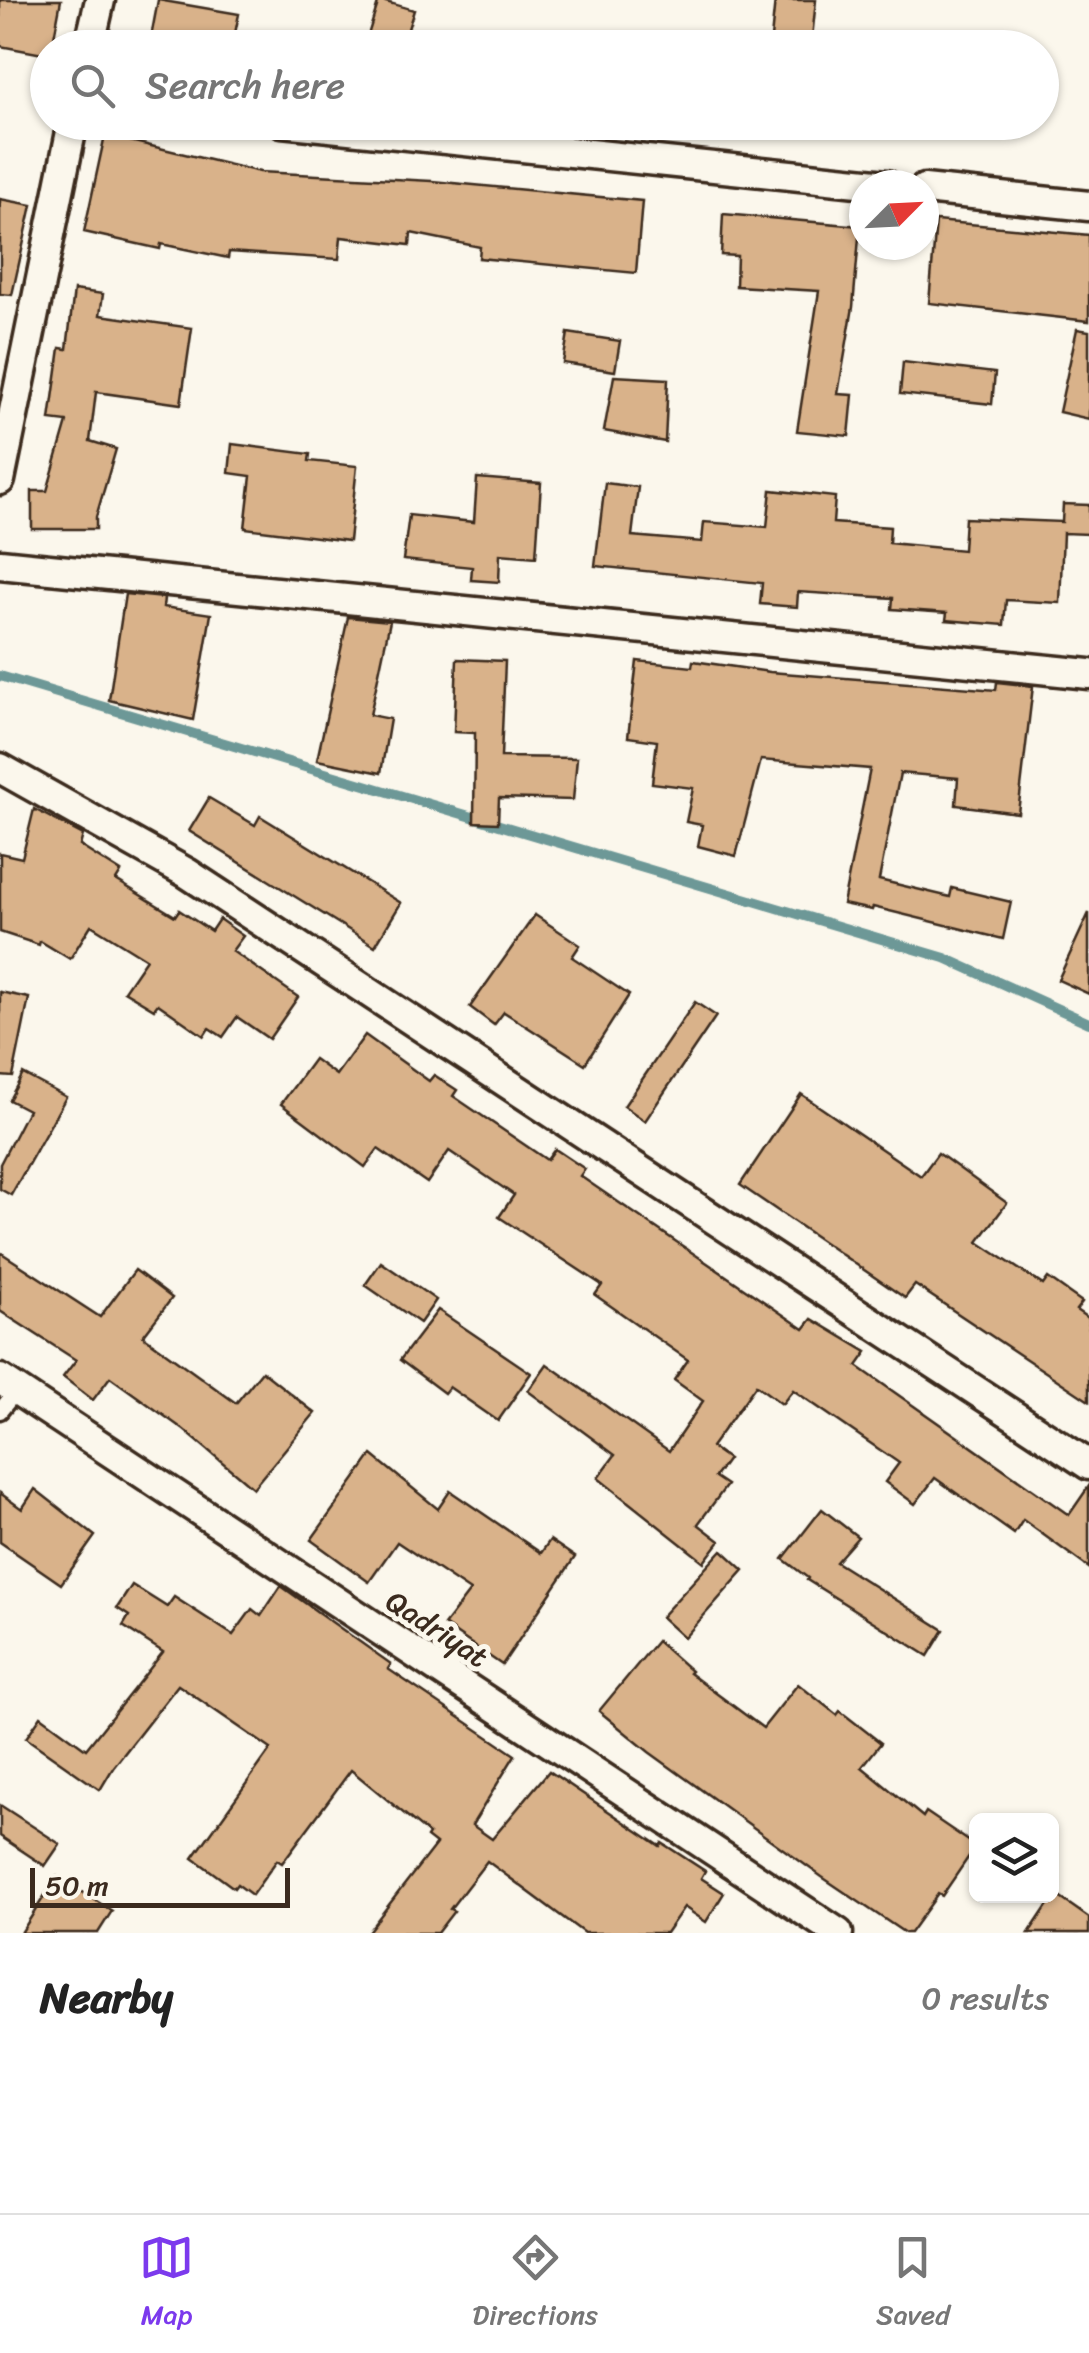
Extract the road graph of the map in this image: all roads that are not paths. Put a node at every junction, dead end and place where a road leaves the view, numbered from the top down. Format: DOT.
graph roads {
  1 [pos="100,0"];
  2 [pos="93,30"];
  3 [pos="69,140"];
  4 [pos="455,140"];
  5 [pos="849,181"];
  6 [pos="939,191"];
  7 [pos="1089,206"];
  8 [pos="0,480"];
  9 [pos="0,564"];
  10 [pos="1089,674"];
  11 [pos="0,768"];
  12 [pos="6,1393"];
  13 [pos="1089,1465"];
  14 [pos="838,1933"];
  1 -- 2 [label="street"];
  3 -- 8 [label="street"];
  4 -- 5 [label="street"];
  6 -- 7 [label="street"];
  9 -- 10 [label="street"];
  11 -- 13 [label="street"];
  12 -- 14 [label="street, Qadriyat"];
}
